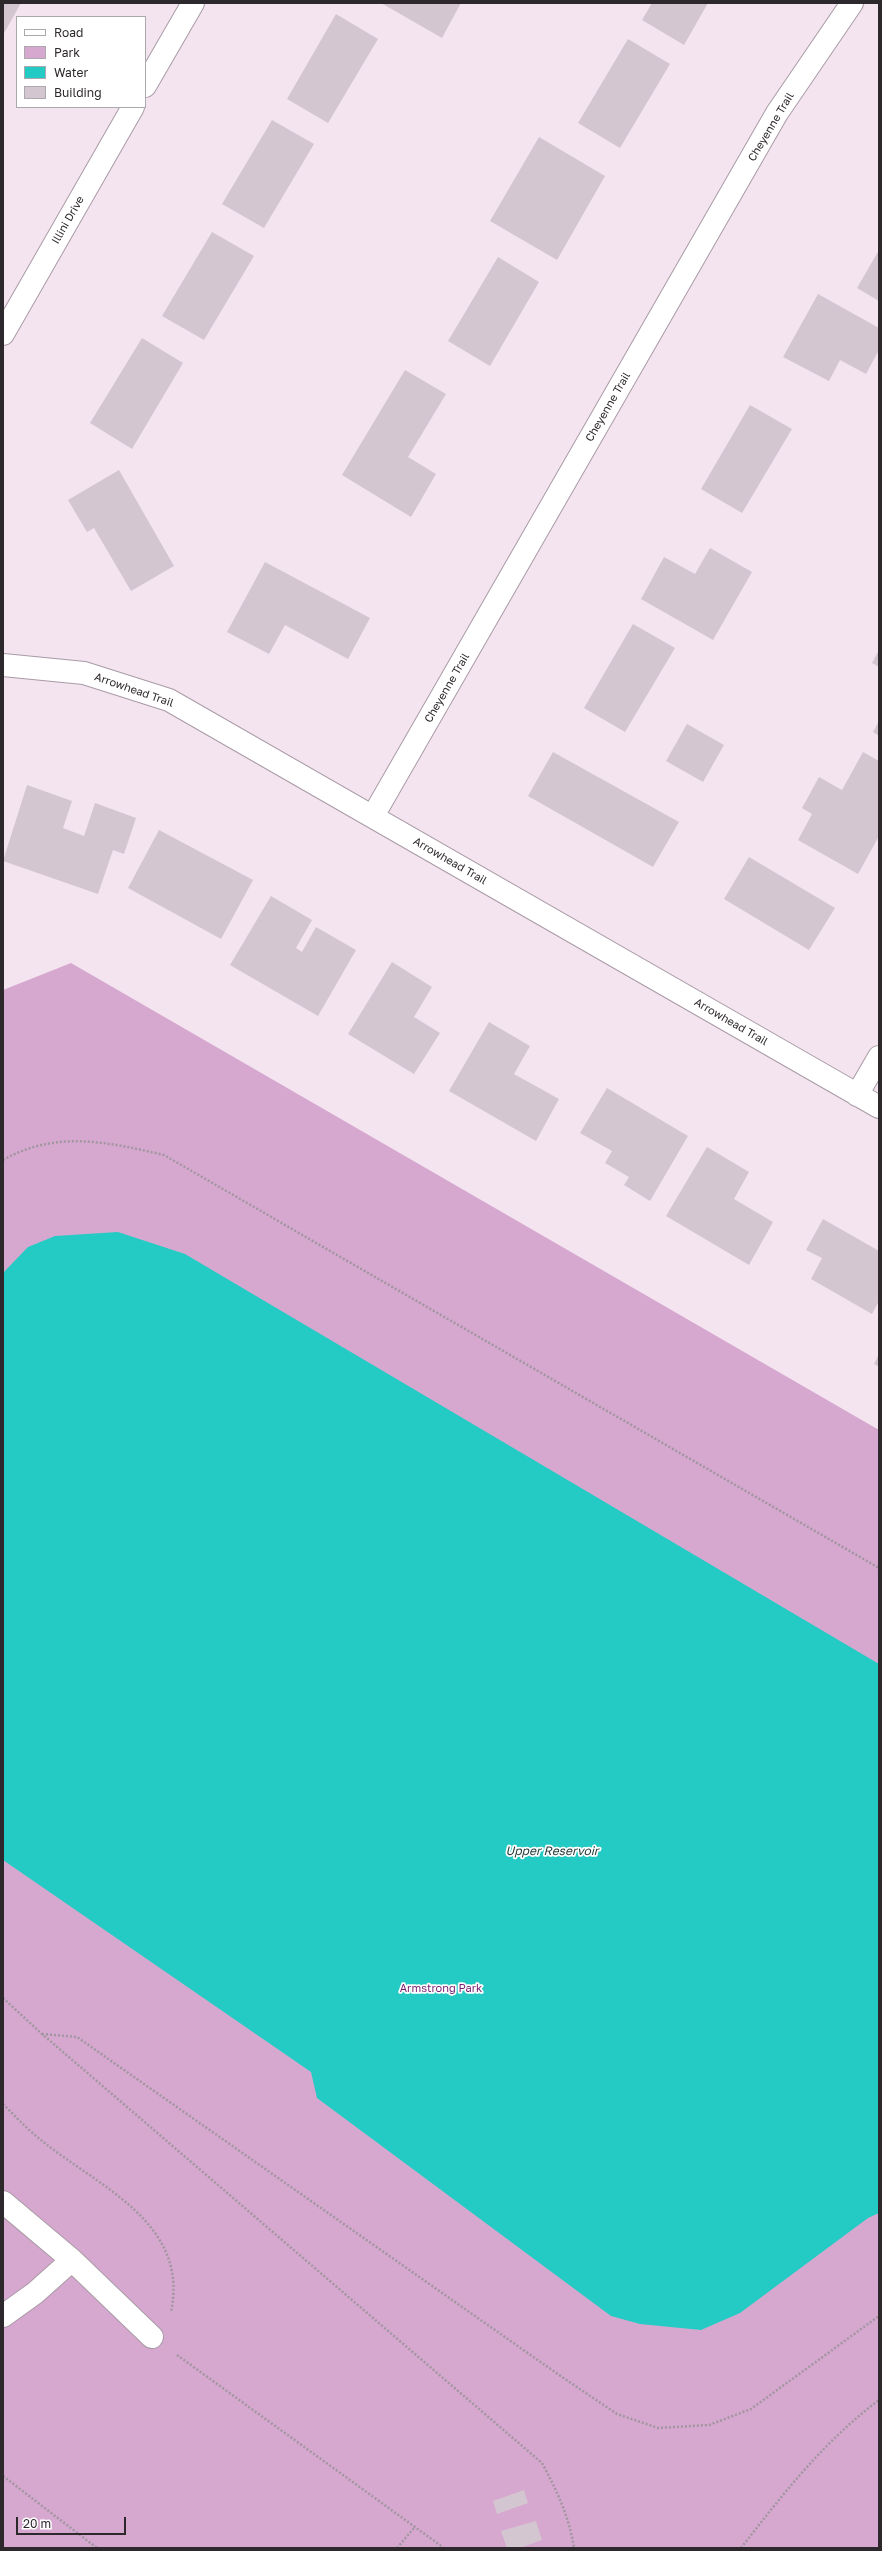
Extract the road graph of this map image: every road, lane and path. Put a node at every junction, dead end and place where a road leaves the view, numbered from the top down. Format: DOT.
graph roads {
  1 [pos="193,3"];
  2 [pos="852,3"];
  3 [pos="146,84"];
  4 [pos="132,108"];
  5 [pos="6,321"];
  6 [pos="3,665"];
  7 [pos="373,816"];
  8 [pos="879,1057"];
  9 [pos="857,1095"];
  10 [pos="879,1107"];
  11 [pos="3,1160"];
  12 [pos="879,1568"];
  13 [pos="3,1998"];
  14 [pos="42,2034"];
  15 [pos="3,2104"];
  16 [pos="3,2203"];
  17 [pos="72,2260"];
  18 [pos="3,2316"];
  19 [pos="879,2316"];
  20 [pos="152,2337"];
  21 [pos="879,2400"];
  22 [pos="3,2476"];
  23 [pos="414,2528"];
  24 [pos="97,2548"];
  25 [pos="397,2548"];
  26 [pos="444,2548"];
  27 [pos="574,2548"];
  28 [pos="741,2548"];
  1 -- 3 [label="street"];
  2 -- 7 [label="street, Cheyenne Trail"];
  4 -- 5 [label="street, Illini Drive"];
  6 -- 7 [label="street, Arrowhead Trail"];
  7 -- 9 [label="street, Arrowhead Trail"];
  8 -- 9 [label="street"];
  9 -- 10 [label="street, Arrowhead Trail"];
  11 -- 12 [label="path"];
  13 -- 14 [label="path"];
  14 -- 19 [label="path"];
  14 -- 27 [label="path"];
  15 -- 20 [label="path"];
  16 -- 17 [label="street"];
  17 -- 18 [label="street"];
  17 -- 20 [label="street"];
  20 -- 23 [label="path"];
  21 -- 28 [label="path"];
  22 -- 24 [label="path"];
  23 -- 25 [label="path"];
  23 -- 26 [label="path"];
}
